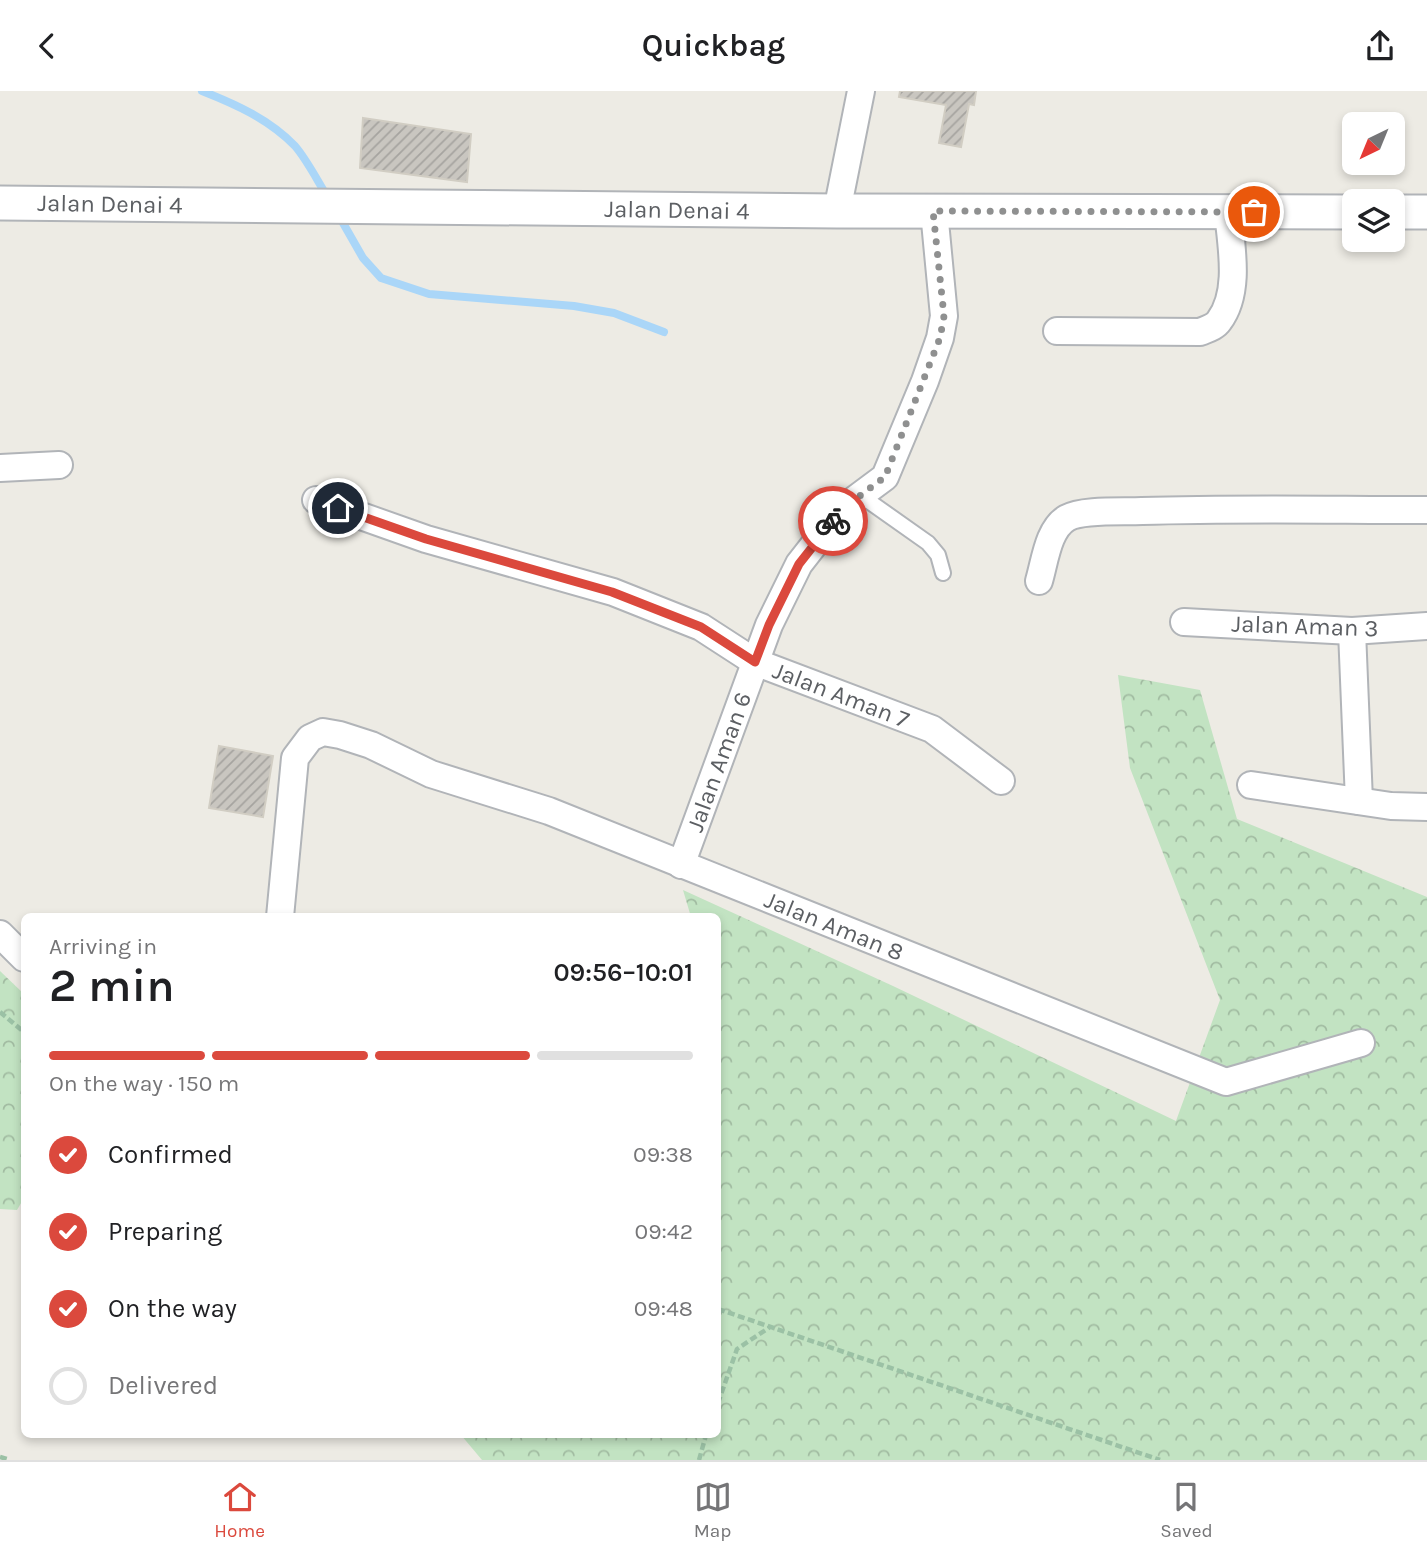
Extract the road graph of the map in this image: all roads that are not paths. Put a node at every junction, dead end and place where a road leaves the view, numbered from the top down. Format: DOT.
graph roads {
  1 [pos="860,91"];
  2 [pos="0,203"];
  3 [pos="837,211"];
  4 [pos="933,211"];
  5 [pos="1228,212"];
  6 [pos="1342,212"];
  7 [pos="1405,212"];
  8 [pos="1427,212"];
  9 [pos="1057,331"];
  10 [pos="59,465"];
  11 [pos="0,468"];
  12 [pos="860,495"];
  13 [pos="316,500"];
  14 [pos="1427,510"];
  15 [pos="943,573"];
  16 [pos="1040,580"];
  17 [pos="1184,622"];
  18 [pos="1427,627"];
  19 [pos="1352,631"];
  20 [pos="755,662"];
  21 [pos="1000,781"];
  22 [pos="1251,785"];
  23 [pos="1359,801"];
  24 [pos="1427,807"];
  25 [pos="681,865"];
  26 [pos="280,913"];
  27 [pos="0,934"];
  28 [pos="21,955"];
  29 [pos="1361,1043"];
  1 -- 3 [label="street"];
  2 -- 3 [label="street, Jalan Denai 4"];
  3 -- 4 [label="street, Jalan Denai 4"];
  4 -- 5 [label="street, Jalan Denai 4"];
  4 -- 12 [label="street, Jalan Aman 6"];
  5 -- 6 [label="street, Jalan Denai 4"];
  5 -- 9 [label="street"];
  7 -- 8 [label="street"];
  10 -- 11 [label="street"];
  12 -- 15 [label="lane"];
  12 -- 20 [label="street, Jalan Aman 6"];
  13 -- 20 [label="street, Jalan Aman 7"];
  14 -- 16 [label="street"];
  17 -- 19 [label="street, Jalan Aman 3"];
  18 -- 19 [label="street, Jalan Aman 3"];
  19 -- 23 [label="street"];
  20 -- 21 [label="street, Jalan Aman 7"];
  20 -- 25 [label="street, Jalan Aman 6"];
  22 -- 23 [label="street"];
  23 -- 24 [label="street"];
  25 -- 26 [label="street, Jalan Aman 8"];
  25 -- 29 [label="street, Jalan Aman 8"];
  27 -- 28 [label="street"];
}
